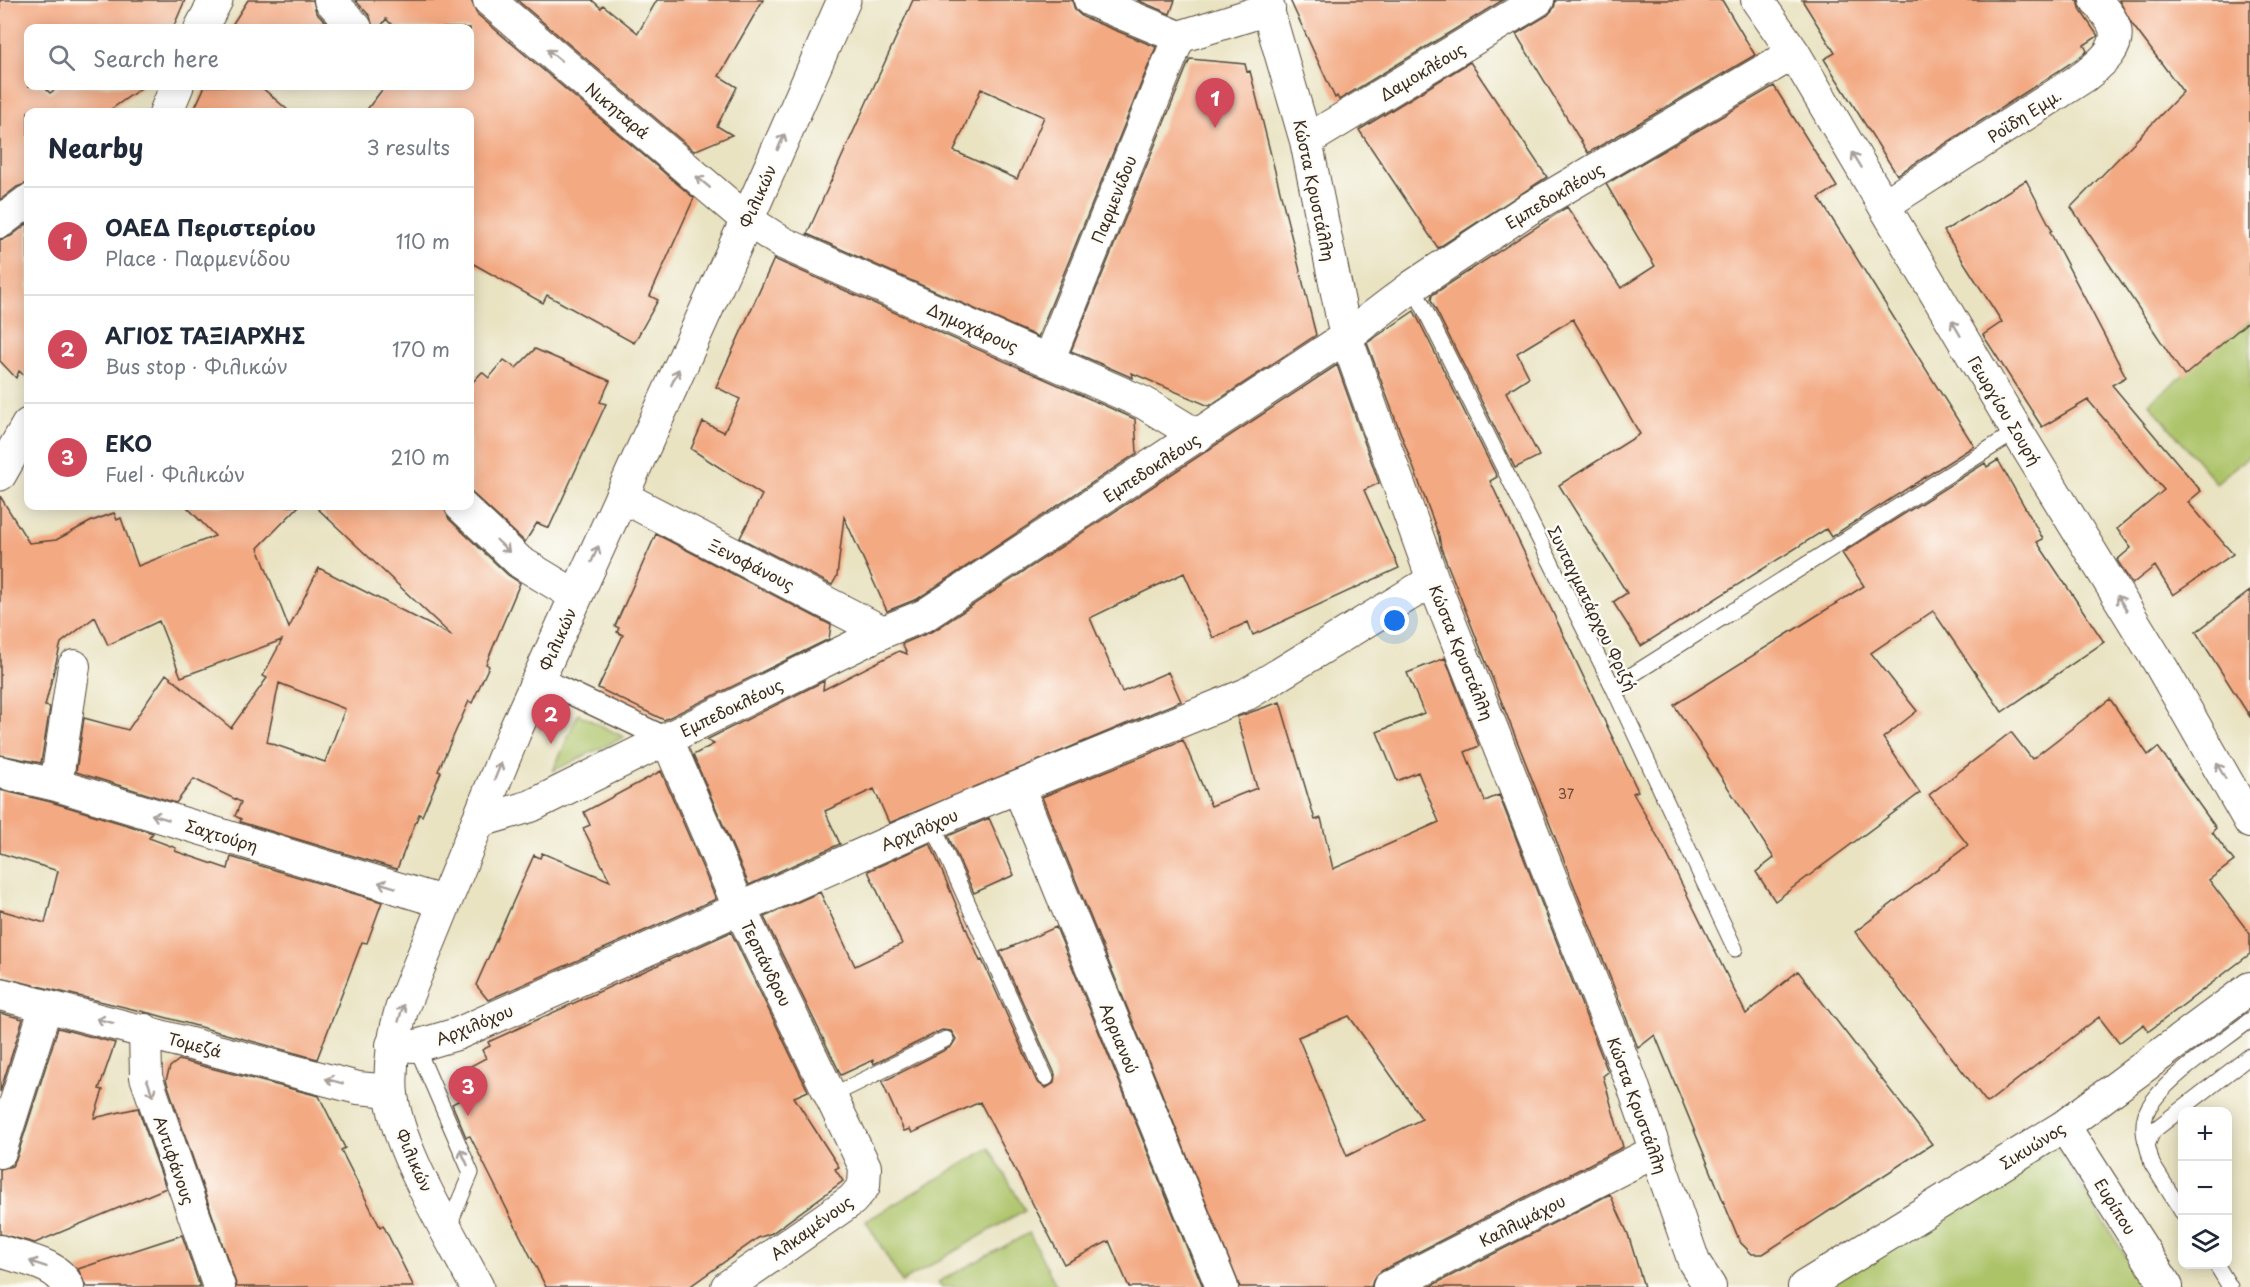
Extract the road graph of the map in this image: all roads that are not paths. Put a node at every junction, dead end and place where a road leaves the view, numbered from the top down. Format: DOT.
graph roads {
  1 [pos="330,0"];
  2 [pos="489,0"];
  3 [pos="844,0"];
  4 [pos="1090,0"];
  5 [pos="1538,0"];
  6 [pos="1757,0"];
  7 [pos="2096,0"];
  8 [pos="1267,5"];
  9 [pos="352,24"];
  10 [pos="1179,37"];
  11 [pos="1794,53"];
  12 [pos="175,90"];
  13 [pos="168,108"];
  14 [pos="1306,141"];
  15 [pos="24,204"];
  16 [pos="1884,205"];
  17 [pos="747,220"];
  18 [pos="0,222"];
  19 [pos="1413,286"];
  20 [pos="1346,337"];
  21 [pos="1048,361"];
  22 [pos="2017,431"];
  23 [pos="24,432"];
  24 [pos="1198,436"];
  25 [pos="0,474"];
  26 [pos="621,496"];
  27 [pos="465,510"];
  28 [pos="1433,580"];
  29 [pos="576,596"];
  30 [pos="883,632"];
  31 [pos="74,666"];
  32 [pos="539,678"];
  33 [pos="1612,687"];
  34 [pos="667,739"];
  35 [pos="0,772"];
  36 [pos="56,785"];
  37 [pos="1019,789"];
  38 [pos="477,822"];
  39 [pos="2250,822"];
  40 [pos="932,823"];
  41 [pos="443,902"];
  42 [pos="739,906"];
  43 [pos="1735,949"];
  44 [pos="2250,988"];
  45 [pos="0,994"];
  46 [pos="46,1006"];
  47 [pos="2250,1020"];
  48 [pos="145,1030"];
  49 [pos="946,1039"];
  50 [pos="404,1046"];
  51 [pos="2250,1056"];
  52 [pos="1046,1078"];
  53 [pos="391,1091"];
  54 [pos="831,1096"];
  55 [pos="2064,1126"];
  56 [pos="2147,1145"];
  57 [pos="0,1152"];
  58 [pos="1654,1152"];
  59 [pos="864,1186"];
  60 [pos="2178,1206"];
  61 [pos="447,1230"];
  62 [pos="0,1251"];
  63 [pos="2219,1269"];
  64 [pos="68,1287"];
  65 [pos="219,1287"];
  66 [pos="477,1287"];
  67 [pos="727,1287"];
  68 [pos="1222,1287"];
  69 [pos="1389,1287"];
  70 [pos="1710,1287"];
  71 [pos="1804,1287"];
  72 [pos="2167,1287"];
  73 [pos="2230,1287"];
  1 -- 9 [label="street"];
  17 -- 2 [label="street, Νικηταρά, one-way"];
  17 -- 3 [label="street, Φιλικών, one-way"];
  4 -- 10 [label="street"];
  5 -- 14 [label="street, Δαμοκλέους"];
  6 -- 11 [label="street, Γεωργίου Σουρή"];
  7 -- 16 [label="street, Ροϊδη Εμμ."];
  8 -- 10 [label="street"];
  8 -- 14 [label="street, Κώστα Κρυστάλλη"];
  10 -- 21 [label="street, Παρμενίδου"];
  16 -- 11 [label="street, Γεωργίου Σουρή, one-way"];
  11 -- 19 [label="street, Εμπεδοκλέους"];
  12 -- 13 [label="street"];
  14 -- 20 [label="street, Κώστα Κρυστάλλη"];
  15 -- 18 [label="street"];
  22 -- 16 [label="street, Γεωργίου Σουρή, one-way"];
  17 -- 21 [label="street, Δημοχάρους"];
  26 -- 17 [label="street, Φιλικών, one-way"];
  19 -- 20 [label="street, Εμπεδοκλέους"];
  19 -- 33 [label="lane, Συνταγματάρχου Φριζή"];
  20 -- 24 [label="street, Εμπεδοκλέους"];
  20 -- 28 [label="street, Κώστα Κρυστάλλη"];
  21 -- 24 [label="street, Δημοχάρους"];
  22 -- 33 [label="lane"];
  39 -- 22 [label="street, Γεωργίου Σουρή, one-way"];
  23 -- 25 [label="street"];
  24 -- 30 [label="street, Εμπεδοκλέους"];
  29 -- 26 [label="street, Φιλικών, one-way"];
  26 -- 30 [label="street, Ξενοφάνους"];
  27 -- 29 [label="street, one-way"];
  28 -- 37 [label="street, Αρχιλόχου"];
  28 -- 58 [label="street, Κώστα Κρυστάλλη"];
  29 -- 32 [label="street, Φιλικών"];
  30 -- 34 [label="street, Εμπεδοκλέους"];
  31 -- 36 [label="street"];
  32 -- 34 [label="street"];
  38 -- 32 [label="street, Φιλικών, one-way"];
  33 -- 43 [label="lane, Συνταγματάρχου Φριζή"];
  34 -- 38 [label="street, Εμπεδοκλέους"];
  34 -- 42 [label="street, Τερπάνδρου"];
  35 -- 36 [label="street, Σαχτούρη"];
  41 -- 36 [label="street, Σαχτούρη, one-way"];
  37 -- 40 [label="street, Αρχιλόχου"];
  37 -- 68 [label="street, Αρριανού"];
  38 -- 41 [label="street, Φιλικών"];
  40 -- 42 [label="street, Αρχιλόχου"];
  40 -- 52 [label="lane"];
  50 -- 41 [label="street, Φιλικών, one-way"];
  42 -- 50 [label="street, Αρχιλόχου"];
  42 -- 54 [label="street, Τερπάνδρου"];
  44 -- 55 [label="street, Σικυώνος"];
  45 -- 46 [label="street, Τομεζά"];
  48 -- 46 [label="street, Τομεζά, one-way"];
  46 -- 57 [label="street"];
  47 -- 56 [label="lane"];
  53 -- 48 [label="street, Τομεζά, one-way"];
  48 -- 65 [label="street, Αντιφάνους, one-way"];
  49 -- 54 [label="lane"];
  50 -- 53 [label="street, Φιλικών"];
  61 -- 50 [label="lane, one-way"];
  51 -- 56 [label="lane"];
  53 -- 61 [label="street, Φιλικών"];
  54 -- 59 [label="street, Τερπάνδρου"];
  55 -- 71 [label="street, Σικυώνος"];
  55 -- 72 [label="street, Ευρίπου"];
  56 -- 60 [label="lane"];
  58 -- 69 [label="street, Καλλιμάχου"];
  58 -- 70 [label="street, Κώστα Κρυστάλλη"];
  59 -- 67 [label="street, Αλκαμένους"];
  61 -- 66 [label="street, Φιλικών"];
  64 -- 62 [label="street, one-way"];
  63 -- 73 [label="lane"];
}
